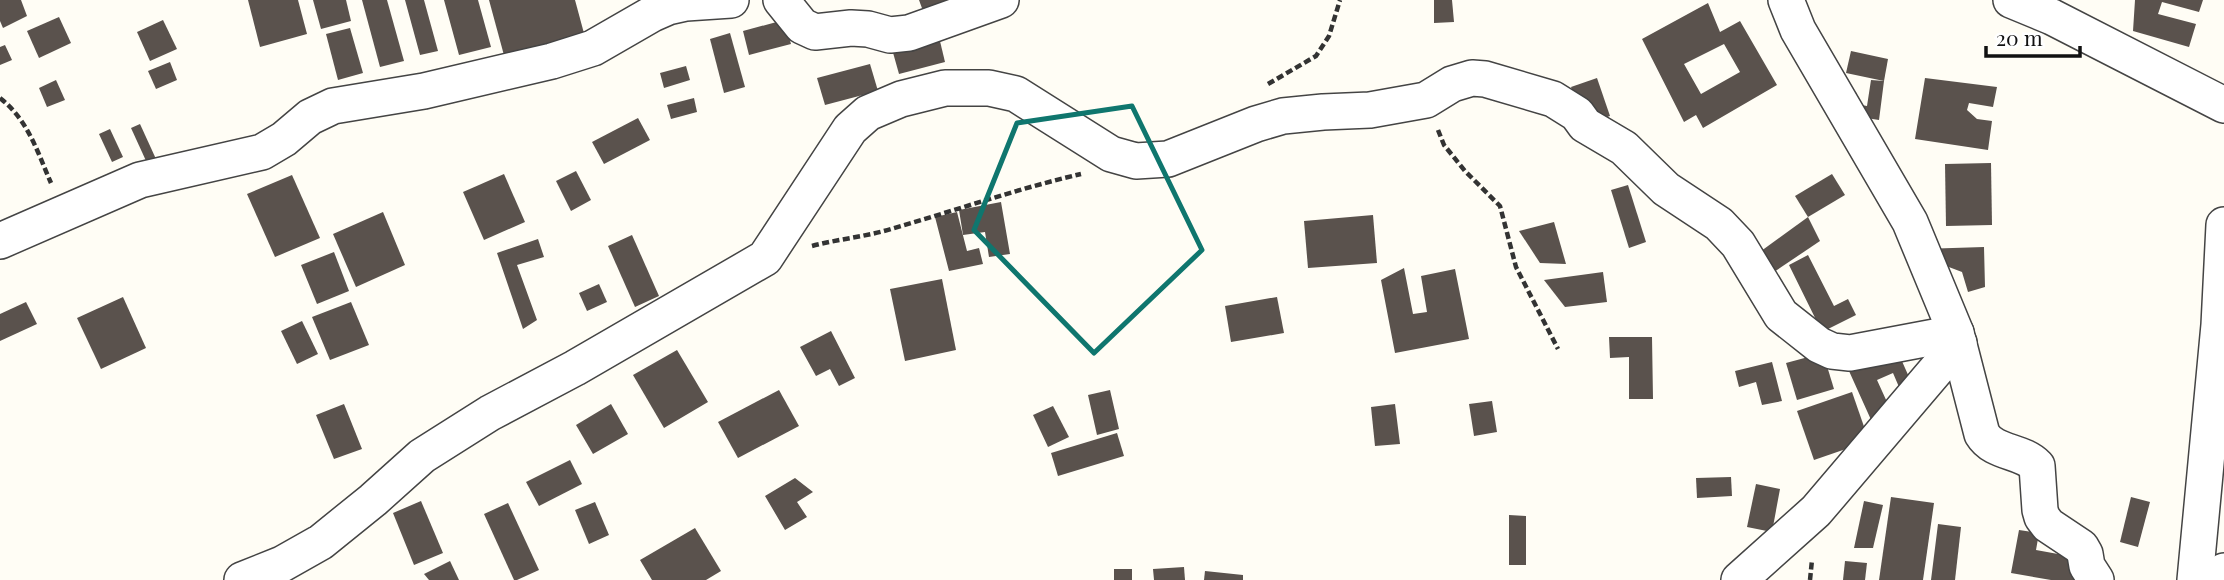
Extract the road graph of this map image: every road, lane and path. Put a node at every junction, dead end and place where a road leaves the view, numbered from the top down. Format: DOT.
graph roads {
  1 [pos="731,0"];
  2 [pos="782,0"];
  3 [pos="1001,0"];
  4 [pos="1340,0"];
  5 [pos="1786,0"];
  6 [pos="2026,3"];
  7 [pos="1264,87"];
  8 [pos="0,99"];
  9 [pos="1426,100"];
  10 [pos="2224,105"];
  11 [pos="1087,172"];
  12 [pos="62,212"];
  13 [pos="2224,225"];
  14 [pos="0,241"];
  15 [pos="765,258"];
  16 [pos="1957,338"];
  17 [pos="1558,349"];
  18 [pos="2224,571"];
  19 [pos="242,580"];
  20 [pos="1739,580"];
  21 [pos="2096,580"];
  22 [pos="2195,580"];
  23 [pos="2219,580"];
  1 -- 12 [label="street"];
  2 -- 3 [label="street"];
  4 -- 7 [label="path"];
  5 -- 16 [label="street"];
  6 -- 10 [label="street"];
  8 -- 12 [label="path"];
  9 -- 15 [label="street"];
  9 -- 16 [label="street"];
  9 -- 17 [label="path"];
  11 -- 15 [label="path"];
  12 -- 14 [label="street"];
  13 -- 22 [label="street"];
  15 -- 19 [label="street"];
  16 -- 20 [label="street"];
  16 -- 21 [label="street"];
  18 -- 23 [label="street"];
}
